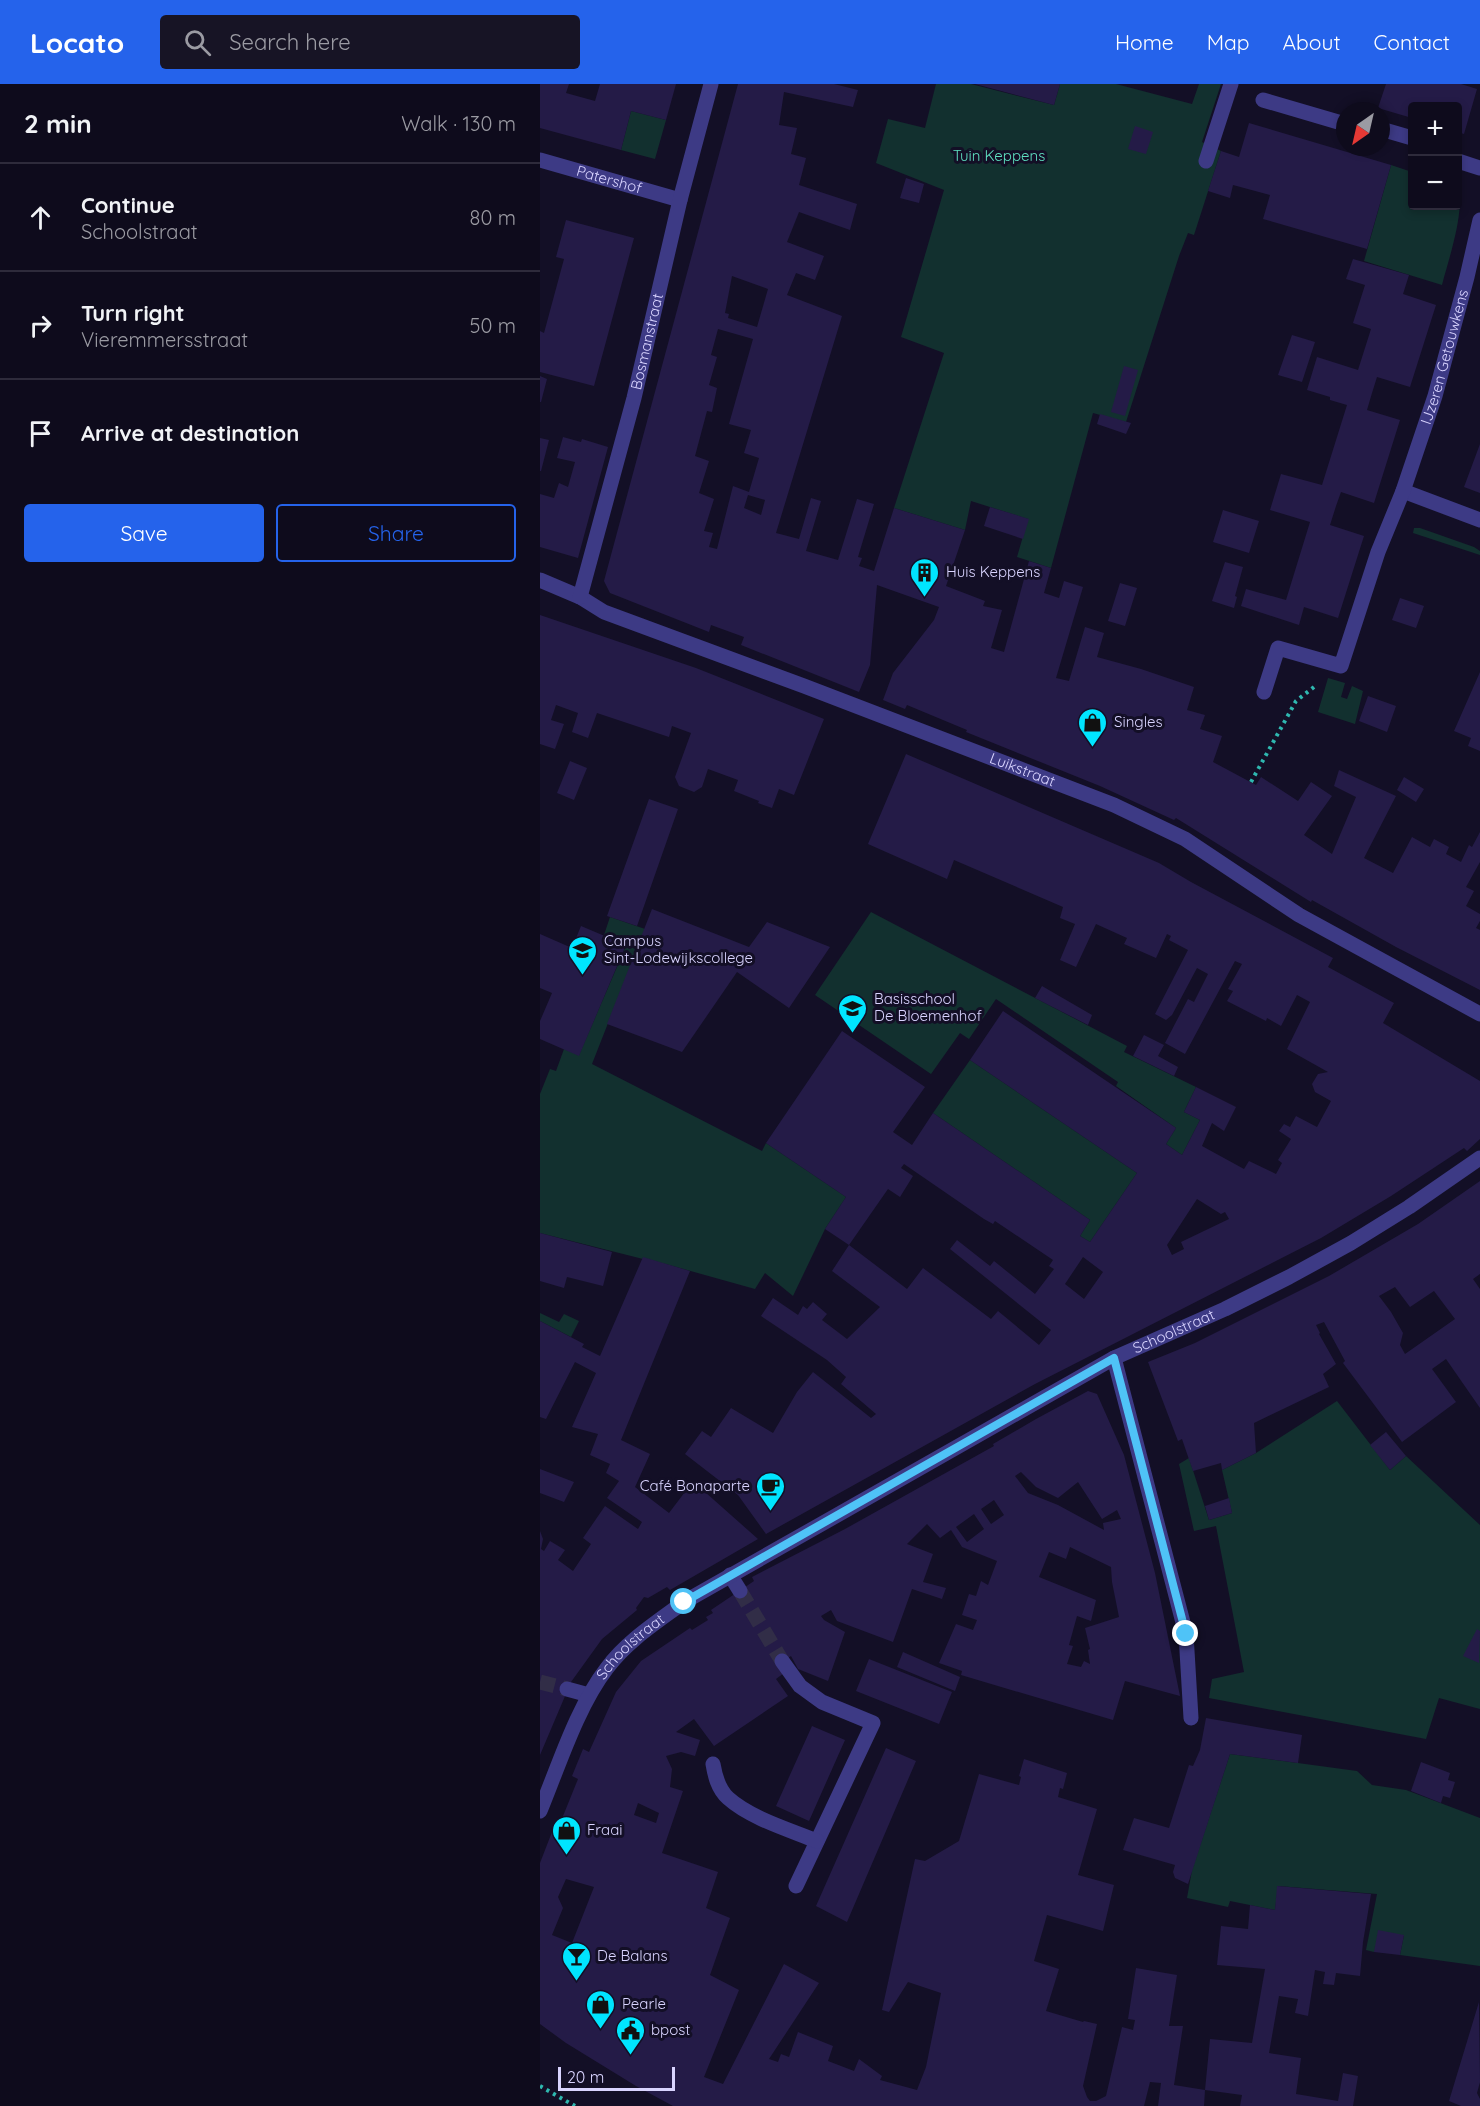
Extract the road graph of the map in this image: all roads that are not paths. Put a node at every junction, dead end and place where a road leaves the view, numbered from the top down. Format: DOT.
graph roads {
  1 [pos="711,84"];
  2 [pos="1231,84"];
  3 [pos="1263,100"];
  4 [pos="1336,121"];
  5 [pos="1390,132"];
  6 [pos="1408,137"];
  7 [pos="540,160"];
  8 [pos="1206,161"];
  9 [pos="1462,162"];
  10 [pos="1480,168"];
  11 [pos="680,200"];
  12 [pos="1480,220"];
  13 [pos="1402,491"];
  14 [pos="1480,520"];
  15 [pos="540,580"];
  16 [pos="580,597"];
  17 [pos="1264,692"];
  18 [pos="1480,1014"];
  19 [pos="1480,1158"];
  20 [pos="1114,1358"];
  21 [pos="730,1575"];
  22 [pos="740,1591"];
  23 [pos="782,1661"];
  24 [pos="567,1689"];
  25 [pos="589,1695"];
  26 [pos="1191,1718"];
  27 [pos="713,1764"];
  28 [pos="540,1811"];
  29 [pos="817,1841"];
  30 [pos="796,1886"];
  1 -- 11 [label="street, Bosmanstraat"];
  2 -- 8 [label="street"];
  3 -- 4 [label="street"];
  5 -- 6 [label="street"];
  7 -- 11 [label="street, Patershof"];
  9 -- 10 [label="street"];
  11 -- 16 [label="street, Bosmanstraat"];
  12 -- 13 [label="street, IJzeren Getouwkens"];
  13 -- 14 [label="street"];
  13 -- 17 [label="street, IJzeren Getouwkens"];
  15 -- 16 [label="street, Luikstraat"];
  16 -- 18 [label="street, Luikstraat"];
  19 -- 20 [label="street, Schoolstraat"];
  20 -- 21 [label="street, Schoolstraat"];
  20 -- 26 [label="street"];
  21 -- 22 [label="street"];
  21 -- 25 [label="street, Schoolstraat"];
  23 -- 29 [label="street"];
  24 -- 25 [label="street"];
  25 -- 28 [label="street, Schoolstraat"];
  27 -- 29 [label="street"];
  29 -- 30 [label="street"];
}
